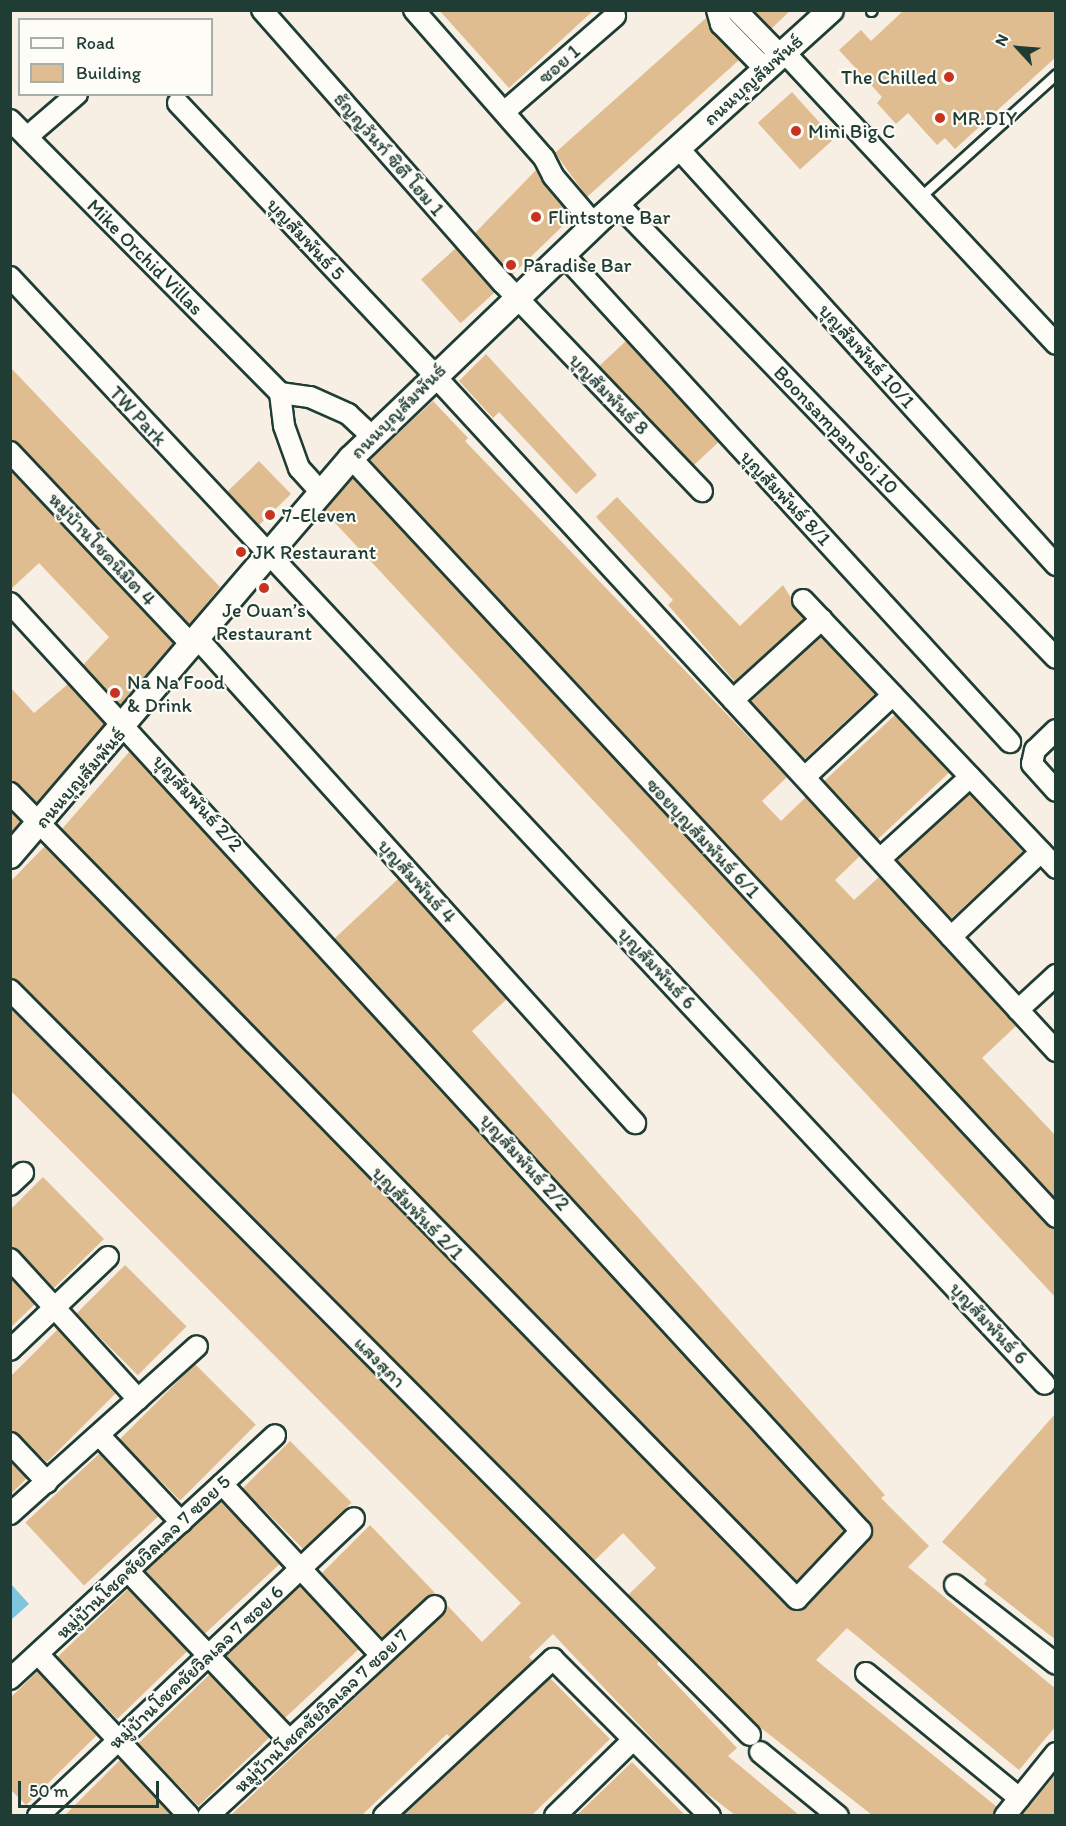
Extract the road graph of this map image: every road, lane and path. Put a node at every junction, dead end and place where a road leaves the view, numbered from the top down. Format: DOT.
graph roads {
  1 [pos="262,10"];
  2 [pos="717,10"];
  3 [pos="736,10"];
  4 [pos="831,10"];
  5 [pos="416,11"];
  6 [pos="615,15"];
  7 [pos="776,59"];
  8 [pos="1056,74"];
  9 [pos="75,96"];
  10 [pos="178,103"];
  11 [pos="504,112"];
  12 [pos="10,120"];
  13 [pos="27,137"];
  14 [pos="678,148"];
  15 [pos="919,198"];
  16 [pos="604,214"];
  17 [pos="562,254"];
  18 [pos="10,277"];
  19 [pos="516,297"];
  20 [pos="1056,344"];
  21 [pos="435,375"];
  22 [pos="280,393"];
  23 [pos="372,436"];
  24 [pos="10,452"];
  25 [pos="351,458"];
  26 [pos="320,490"];
  27 [pos="702,490"];
  28 [pos="269,552"];
  29 [pos="1056,565"];
  30 [pos="804,600"];
  31 [pos="10,603"];
  32 [pos="822,619"];
  33 [pos="196,643"];
  34 [pos="1056,658"];
  35 [pos="893,696"];
  36 [pos="733,700"];
  37 [pos="126,725"];
  38 [pos="1056,730"];
  39 [pos="1010,742"];
  40 [pos="805,777"];
  41 [pos="970,777"];
  42 [pos="1056,791"];
  43 [pos="10,793"];
  44 [pos="39,826"];
  45 [pos="1041,852"];
  46 [pos="10,856"];
  47 [pos="880,860"];
  48 [pos="1056,868"];
  49 [pos="951,937"];
  50 [pos="1056,975"];
  51 [pos="10,990"];
  52 [pos="1018,1010"];
  53 [pos="1056,1051"];
  54 [pos="635,1124"];
  55 [pos="1056,1217"];
  56 [pos="108,1257"];
  57 [pos="10,1258"];
  58 [pos="56,1308"];
  59 [pos="197,1346"];
  60 [pos="10,1350"];
  61 [pos="1045,1384"];
  62 [pos="138,1399"];
  63 [pos="99,1435"];
  64 [pos="275,1435"];
  65 [pos="10,1443"];
  66 [pos="47,1482"];
  67 [pos="222,1484"];
  68 [pos="10,1514"];
  69 [pos="354,1518"];
  70 [pos="181,1522"];
  71 [pos="301,1568"];
  72 [pos="129,1571"];
  73 [pos="955,1585"];
  74 [pos="797,1599"];
  75 [pos="435,1606"];
  76 [pos="38,1654"];
  77 [pos="209,1654"];
  78 [pos="381,1655"];
  79 [pos="1056,1664"];
  80 [pos="866,1673"];
  81 [pos="10,1679"];
  82 [pos="750,1735"];
  83 [pos="119,1739"];
  84 [pos="289,1740"];
  85 [pos="633,1740"];
  86 [pos="760,1752"];
  87 [pos="1056,1753"];
  88 [pos="1019,1798"];
  89 [pos="38,1815"];
  90 [pos="189,1815"];
  91 [pos="208,1815"];
  92 [pos="384,1815"];
  93 [pos="555,1815"];
  94 [pos="710,1815"];
  95 [pos="838,1815"];
  96 [pos="1005,1815"];
  1 -- 19 [label="street, ธัญญวันท์ ซิตี โฮม 1"];
  2 -- 7 [label="street"];
  3 -- 7 [label="street"];
  4 -- 7 [label="street, ถนนบุญสัมพันธ์"];
  5 -- 11 [label="street, Boonsampan Soi 10"];
  6 -- 11 [label="street, ซอย 1"];
  7 -- 14 [label="street, ถนนบุญสัมพันธ์"];
  7 -- 15 [label="street"];
  8 -- 15 [label="lane"];
  9 -- 13 [label="street"];
  10 -- 21 [label="street, บุญสัมพันธ์ 5"];
  11 -- 16 [label="street, Boonsampan Soi 10"];
  12 -- 13 [label="street, Mike Orchid Villas"];
  13 -- 22 [label="street, Mike Orchid Villas"];
  14 -- 16 [label="street, ถนนบุญสัมพันธ์"];
  14 -- 29 [label="street, บุญสัมพันธ์ 10/1"];
  15 -- 20 [label="street"];
  16 -- 17 [label="street, ถนนบุญสัมพันธ์"];
  16 -- 34 [label="street, Boonsampan Soi 10"];
  17 -- 19 [label="street, ถนนบุญสัมพันธ์"];
  17 -- 39 [label="street, บุญสัมพันธ์ 8/1"];
  18 -- 28 [label="street, TW Park"];
  19 -- 21 [label="street, ถนนบุญสัมพันธ์"];
  19 -- 27 [label="street, บุญสัมพันธ์ 8"];
  21 -- 23 [label="street, ถนนบุญสัมพันธ์"];
  21 -- 36 [label="street, บุญสัมพันธ์ 5"];
  22 -- 23 [label="street"];
  22 -- 26 [label="street"];
  23 -- 25 [label="street, ถนนบุญสัมพันธ์"];
  24 -- 33 [label="street, หมู่บ้านโชคนิมิต 4"];
  25 -- 26 [label="street, ถนนบุญสัมพันธ์"];
  25 -- 55 [label="street, ซอยบุญสัมพันธ์ 6/1"];
  26 -- 28 [label="street, ถนนบุญสัมพันธ์"];
  28 -- 33 [label="street, ถนนบุญสัมพันธ์"];
  28 -- 61 [label="street, บุญสัมพันธ์ 6"];
  30 -- 32 [label="street"];
  31 -- 37 [label="street"];
  32 -- 35 [label="street"];
  32 -- 36 [label="street"];
  33 -- 37 [label="street, ถนนบุญสัมพันธ์"];
  33 -- 54 [label="street, บุญสัมพันธ์ 4"];
  35 -- 40 [label="street"];
  35 -- 41 [label="street"];
  36 -- 40 [label="street, บุญสัมพันธ์ 5"];
  37 -- 44 [label="street, ถนนบุญสัมพันธ์"];
  37 -- 74 [label="street, บุญสัมพันธ์ 2/2"];
  38 -- 42 [label="street"];
  40 -- 47 [label="street, บุญสัมพันธ์ 5"];
  41 -- 45 [label="street"];
  41 -- 47 [label="street"];
  43 -- 44 [label="street, บุญสัมพันธ์ 2/1"];
  44 -- 46 [label="street, ถนนบุญสัมพันธ์"];
  44 -- 74 [label="street, บุญสัมพันธ์ 2/1"];
  45 -- 48 [label="street"];
  45 -- 49 [label="street"];
  47 -- 49 [label="street, บุญสัมพันธ์ 5"];
  49 -- 52 [label="street, บุญสัมพันธ์ 5"];
  50 -- 52 [label="street"];
  51 -- 82 [label="street, แสงสุภา"];
  52 -- 53 [label="street, บุญสัมพันธ์ 5"];
  56 -- 58 [label="street"];
  57 -- 58 [label="street"];
  58 -- 60 [label="street"];
  58 -- 62 [label="street"];
  59 -- 62 [label="street"];
  62 -- 63 [label="street"];
  63 -- 66 [label="street"];
  63 -- 70 [label="street"];
  64 -- 67 [label="street, หมู่บ้านโชคชัยวิลเลจ 7 ซอย 5"];
  65 -- 66 [label="street"];
  66 -- 68 [label="street"];
  67 -- 70 [label="street, หมู่บ้านโชคชัยวิลเลจ 7 ซอย 5"];
  67 -- 71 [label="street"];
  69 -- 71 [label="street, หมู่บ้านโชคชัยวิลเลจ 7 ซอย 6"];
  70 -- 72 [label="street, หมู่บ้านโชคชัยวิลเลจ 7 ซอย 5"];
  71 -- 77 [label="street, หมู่บ้านโชคชัยวิลเลจ 7 ซอย 6"];
  71 -- 78 [label="street"];
  72 -- 76 [label="street, หมู่บ้านโชคชัยวิลเลจ 7 ซอย 5"];
  72 -- 77 [label="street"];
  73 -- 79 [label="street"];
  75 -- 78 [label="street, หมู่บ้านโชคชัยวิลเลจ 7 ซอย 7"];
  76 -- 81 [label="street, หมู่บ้านโชคชัยวิลเลจ 7 ซอย 5"];
  76 -- 83 [label="street"];
  77 -- 83 [label="street, หมู่บ้านโชคชัยวิลเลจ 7 ซอย 6"];
  77 -- 84 [label="street"];
  78 -- 84 [label="street, หมู่บ้านโชคชัยวิลเลจ 7 ซอย 7"];
  80 -- 88 [label="street"];
  83 -- 89 [label="street, หมู่บ้านโชคชัยวิลเลจ 7 ซอย 6"];
  83 -- 90 [label="street"];
  84 -- 91 [label="street, หมู่บ้านโชคชัยวิลเลจ 7 ซอย 7"];
  85 -- 92 [label="street"];
  85 -- 93 [label="street"];
  85 -- 94 [label="street"];
  86 -- 95 [label="street"];
  87 -- 88 [label="street"];
  88 -- 96 [label="street"];
}
